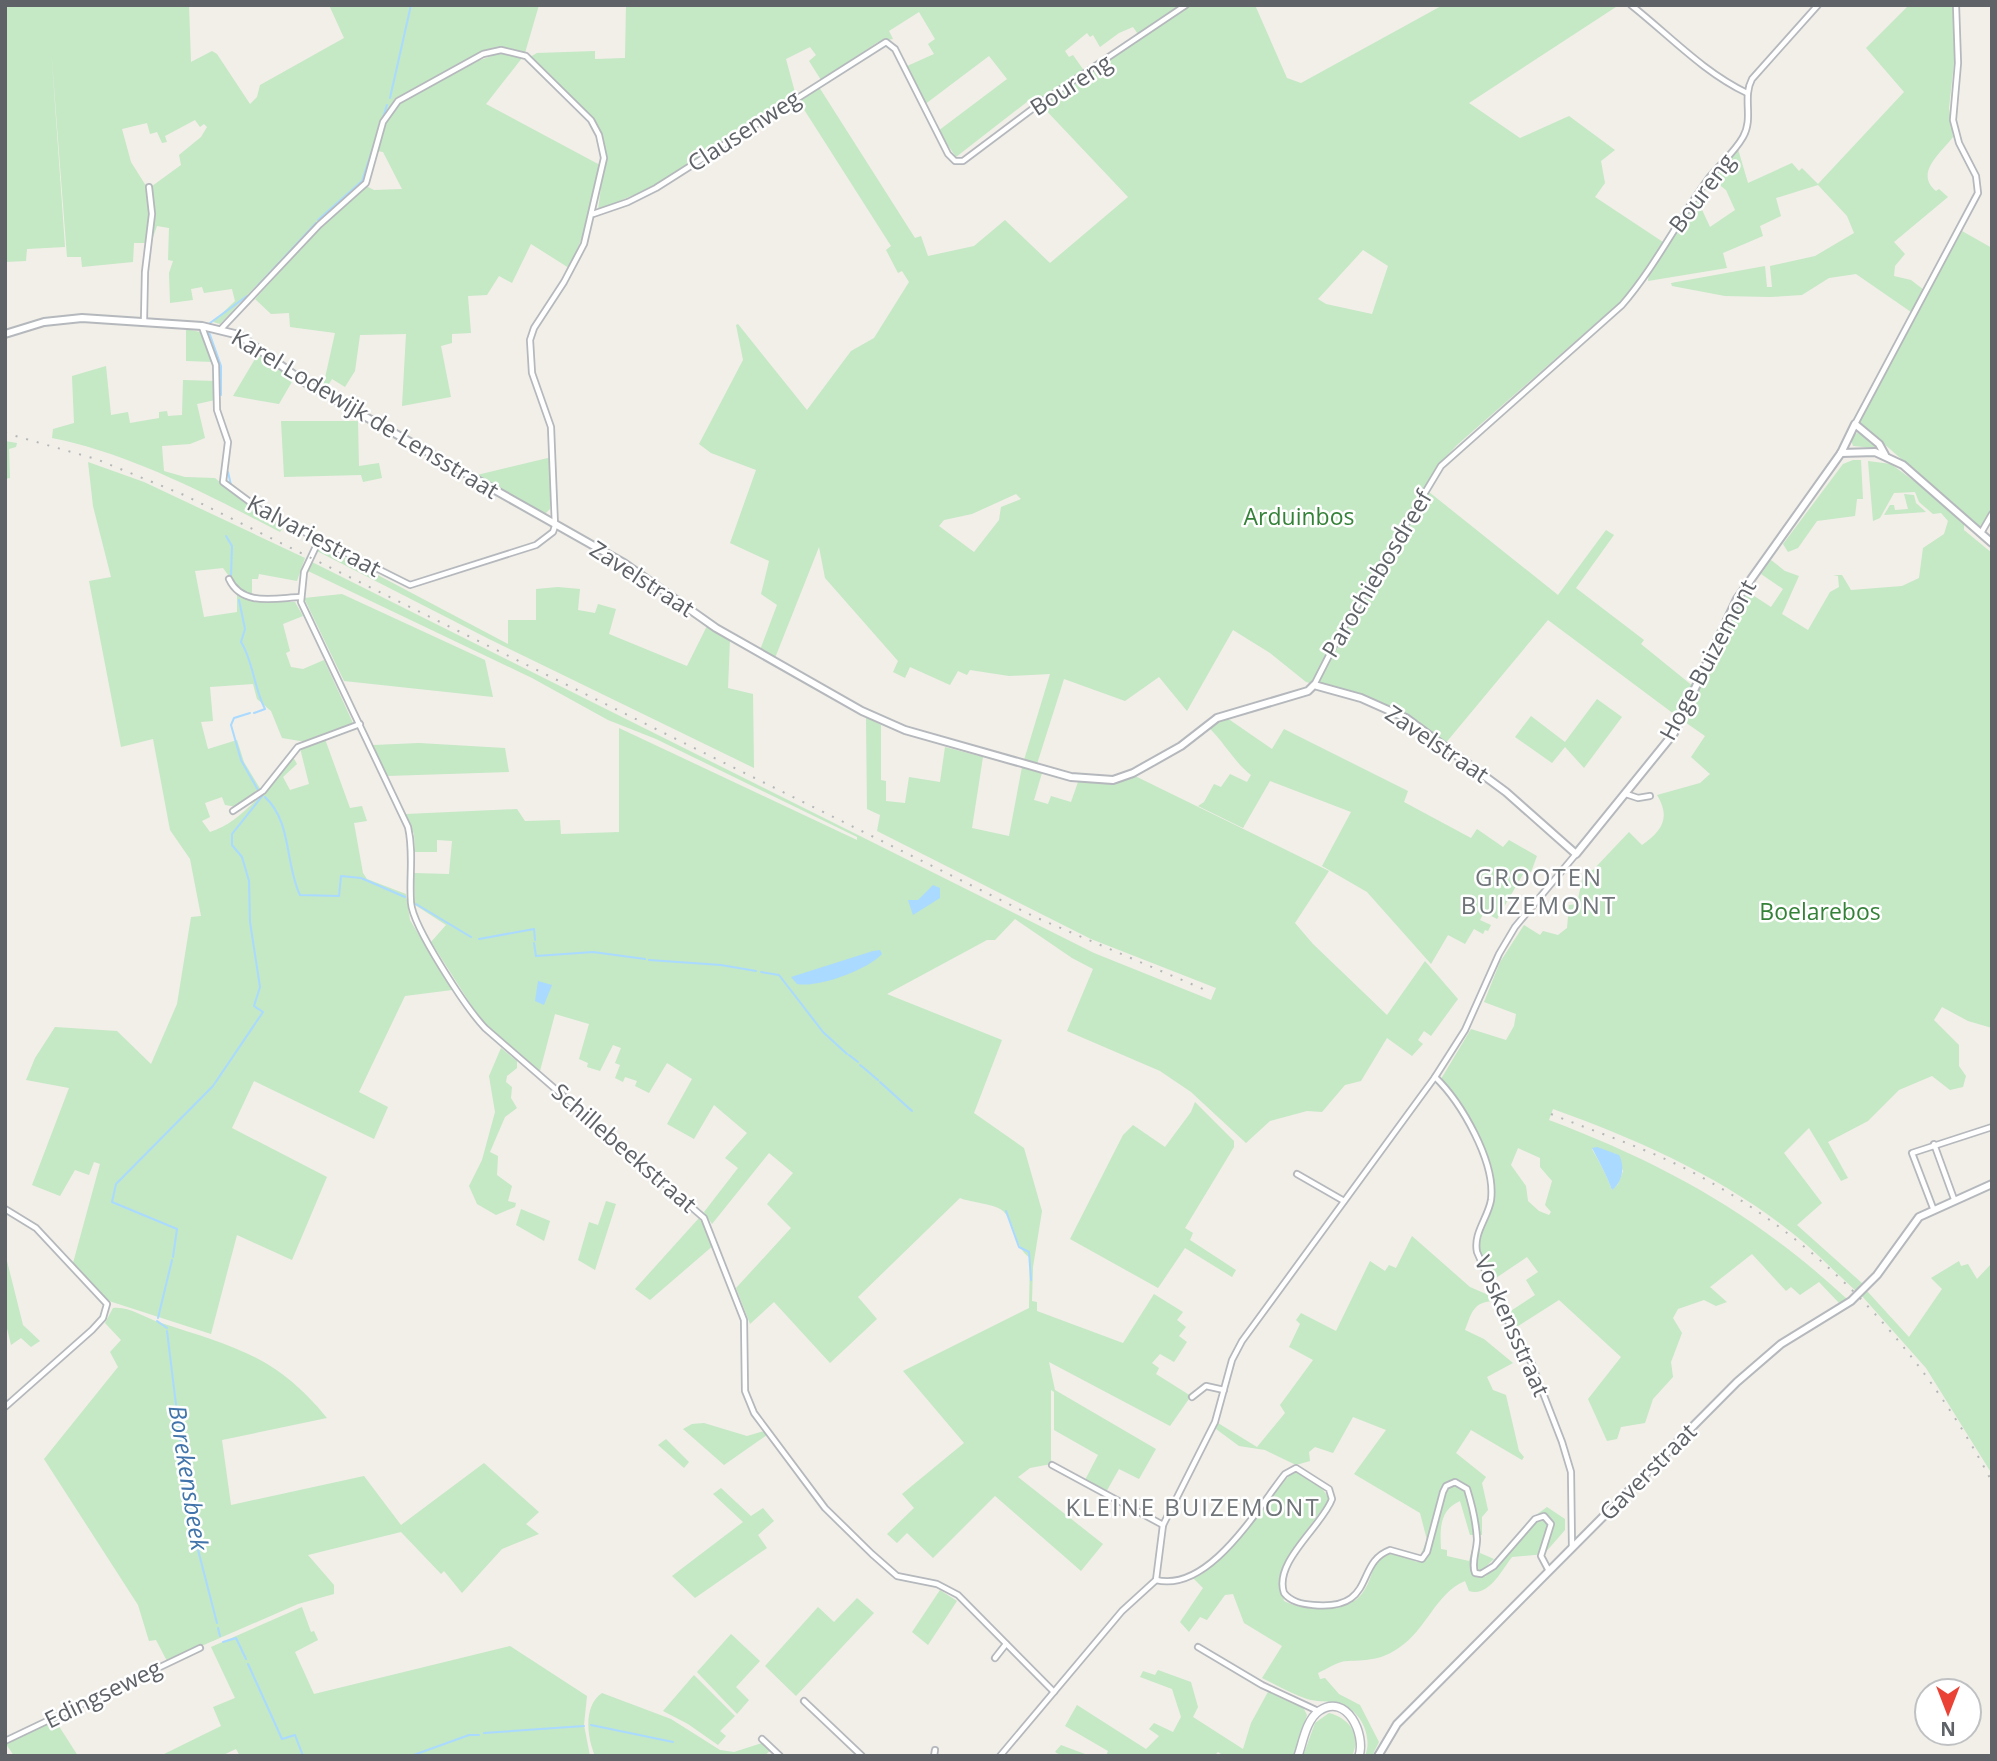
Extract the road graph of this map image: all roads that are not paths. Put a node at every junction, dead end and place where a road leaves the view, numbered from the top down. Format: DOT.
graph roads {
  1 [pos="1186,5"];
  2 [pos="1631,5"];
  3 [pos="1818,5"];
  4 [pos="1956,5"];
  5 [pos="892,44"];
  6 [pos="1747,93"];
  7 [pos="149,187"];
  8 [pos="592,215"];
  9 [pos="144,320"];
  10 [pos="206,326"];
  11 [pos="222,329"];
  12 [pos="5,334"];
  13 [pos="1855,424"];
  14 [pos="1841,453"];
  15 [pos="1885,455"];
  16 [pos="1443,464"];
  17 [pos="1992,514"];
  18 [pos="555,526"];
  19 [pos="1981,534"];
  20 [pos="319,540"];
  21 [pos="1992,543"];
  22 [pos="229,579"];
  23 [pos="300,597"];
  24 [pos="1314,685"];
  25 [pos="360,724"];
  26 [pos="1626,794"];
  27 [pos="1650,796"];
  28 [pos="233,811"];
  29 [pos="1576,854"];
  30 [pos="1435,1077"];
  31 [pos="1992,1127"];
  32 [pos="1934,1144"];
  33 [pos="1297,1174"];
  34 [pos="1992,1185"];
  35 [pos="1954,1199"];
  36 [pos="1344,1201"];
  37 [pos="5,1209"];
  38 [pos="1933,1209"];
  39 [pos="1224,1390"];
  40 [pos="1192,1397"];
  41 [pos="5,1407"];
  42 [pos="1052,1465"];
  43 [pos="1163,1525"];
  44 [pos="1573,1548"];
  45 [pos="1549,1571"];
  46 [pos="1156,1580"];
  47 [pos="1006,1644"];
  48 [pos="1198,1647"];
  49 [pos="201,1648"];
  50 [pos="995,1658"];
  51 [pos="1054,1692"];
  52 [pos="804,1701"];
  53 [pos="1318,1711"];
  54 [pos="762,1739"];
  55 [pos="5,1741"];
  56 [pos="780,1756"];
  57 [pos="862,1756"];
  58 [pos="1000,1756"];
  59 [pos="1298,1756"];
  60 [pos="1359,1756"];
  61 [pos="1378,1756"];
  1 -- 5 [label="street, Boureng"];
  2 -- 6 [label="street"];
  3 -- 6 [label="street"];
  4 -- 13 [label="street, Hoge Buizemont"];
  5 -- 8 [label="street, Clausenweg"];
  6 -- 16 [label="street, Boureng"];
  7 -- 9 [label="street"];
  8 -- 11 [label="street"];
  8 -- 18 [label="street"];
  9 -- 10 [label="street, Karel Lodewijk de Lensstraat"];
  9 -- 12 [label="street, Karel Lodewijk de Lensstraat"];
  10 -- 11 [label="street, Karel Lodewijk de Lensstraat"];
  10 -- 20 [label="street, Kalvariestraat"];
  11 -- 18 [label="street, Karel Lodewijk de Lensstraat"];
  13 -- 14 [label="street, Hoge Buizemont"];
  13 -- 15 [label="street"];
  14 -- 15 [label="street"];
  14 -- 26 [label="street, Hoge Buizemont"];
  15 -- 19 [label="street"];
  16 -- 24 [label="street, Parochiebosdreef"];
  17 -- 19 [label="street"];
  18 -- 20 [label="street, Kalvariestraat"];
  18 -- 24 [label="street, Zavelstraat"];
  19 -- 21 [label="street"];
  20 -- 23 [label="street"];
  22 -- 23 [label="street"];
  23 -- 25 [label="street, Schillebeekstraat"];
  24 -- 29 [label="street, Zavelstraat"];
  25 -- 28 [label="street"];
  25 -- 47 [label="street, Schillebeekstraat"];
  26 -- 27 [label="street"];
  26 -- 29 [label="street, Hoge Buizemont"];
  29 -- 30 [label="street, Hoge Buizemont"];
  30 -- 36 [label="street, Hoge Buizemont"];
  30 -- 44 [label="street, Voskensstraat"];
  31 -- 32 [label="street"];
  32 -- 35 [label="street"];
  32 -- 38 [label="street"];
  33 -- 36 [label="street"];
  34 -- 35 [label="street, Gaverstraat"];
  35 -- 38 [label="street, Gaverstraat"];
  36 -- 39 [label="street, Hoge Buizemont"];
  37 -- 41 [label="street"];
  38 -- 44 [label="street, Gaverstraat"];
  39 -- 40 [label="street"];
  39 -- 43 [label="street, Hoge Buizemont"];
  42 -- 43 [label="street"];
  43 -- 46 [label="street, Hoge Buizemont"];
  44 -- 45 [label="street, Gaverstraat"];
  45 -- 46 [label="street"];
  45 -- 61 [label="street, Gaverstraat"];
  46 -- 51 [label="street"];
  47 -- 50 [label="street"];
  47 -- 51 [label="street, Schillebeekstraat"];
  48 -- 53 [label="street"];
  49 -- 55 [label="street, Edingseweg"];
  51 -- 58 [label="street"];
  52 -- 57 [label="street"];
  53 -- 59 [label="main road"];
  53 -- 60 [label="main road"];
  54 -- 56 [label="street"];
}
